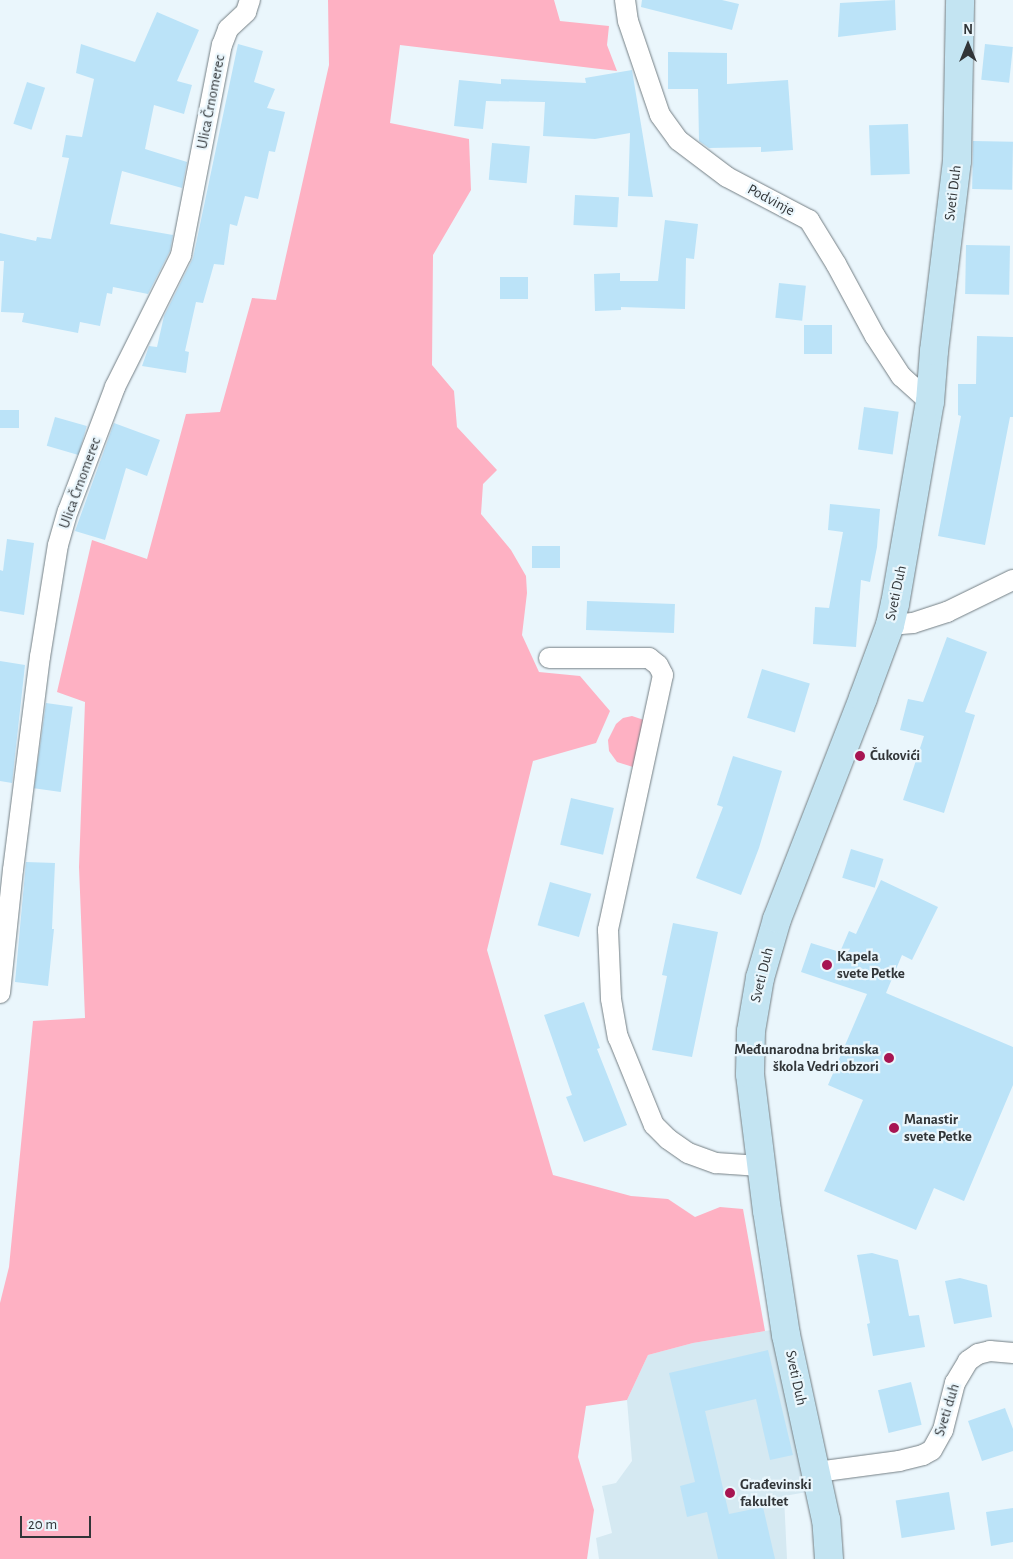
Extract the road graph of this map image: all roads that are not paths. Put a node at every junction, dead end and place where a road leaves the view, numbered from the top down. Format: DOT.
graph roads {
  1 [pos="250,0"];
  2 [pos="625,0"];
  3 [pos="960,0"];
  4 [pos="930,402"];
  5 [pos="1013,580"];
  6 [pos="890,625"];
  7 [pos="549,658"];
  8 [pos="0,993"];
  9 [pos="760,1166"];
  10 [pos="1013,1353"];
  11 [pos="817,1472"];
  12 [pos="829,1559"];
  1 -- 8 [label="street, Ulica Črnomerec"];
  2 -- 4 [label="street, Podvinje"];
  3 -- 4 [label="main road, Sveti Duh"];
  4 -- 6 [label="main road, Sveti Duh"];
  5 -- 6 [label="street"];
  6 -- 9 [label="main road, Sveti Duh"];
  7 -- 9 [label="street"];
  9 -- 11 [label="main road, Sveti Duh"];
  10 -- 11 [label="street, Sveti duh"];
  11 -- 12 [label="main road, Sveti Duh"];
}
